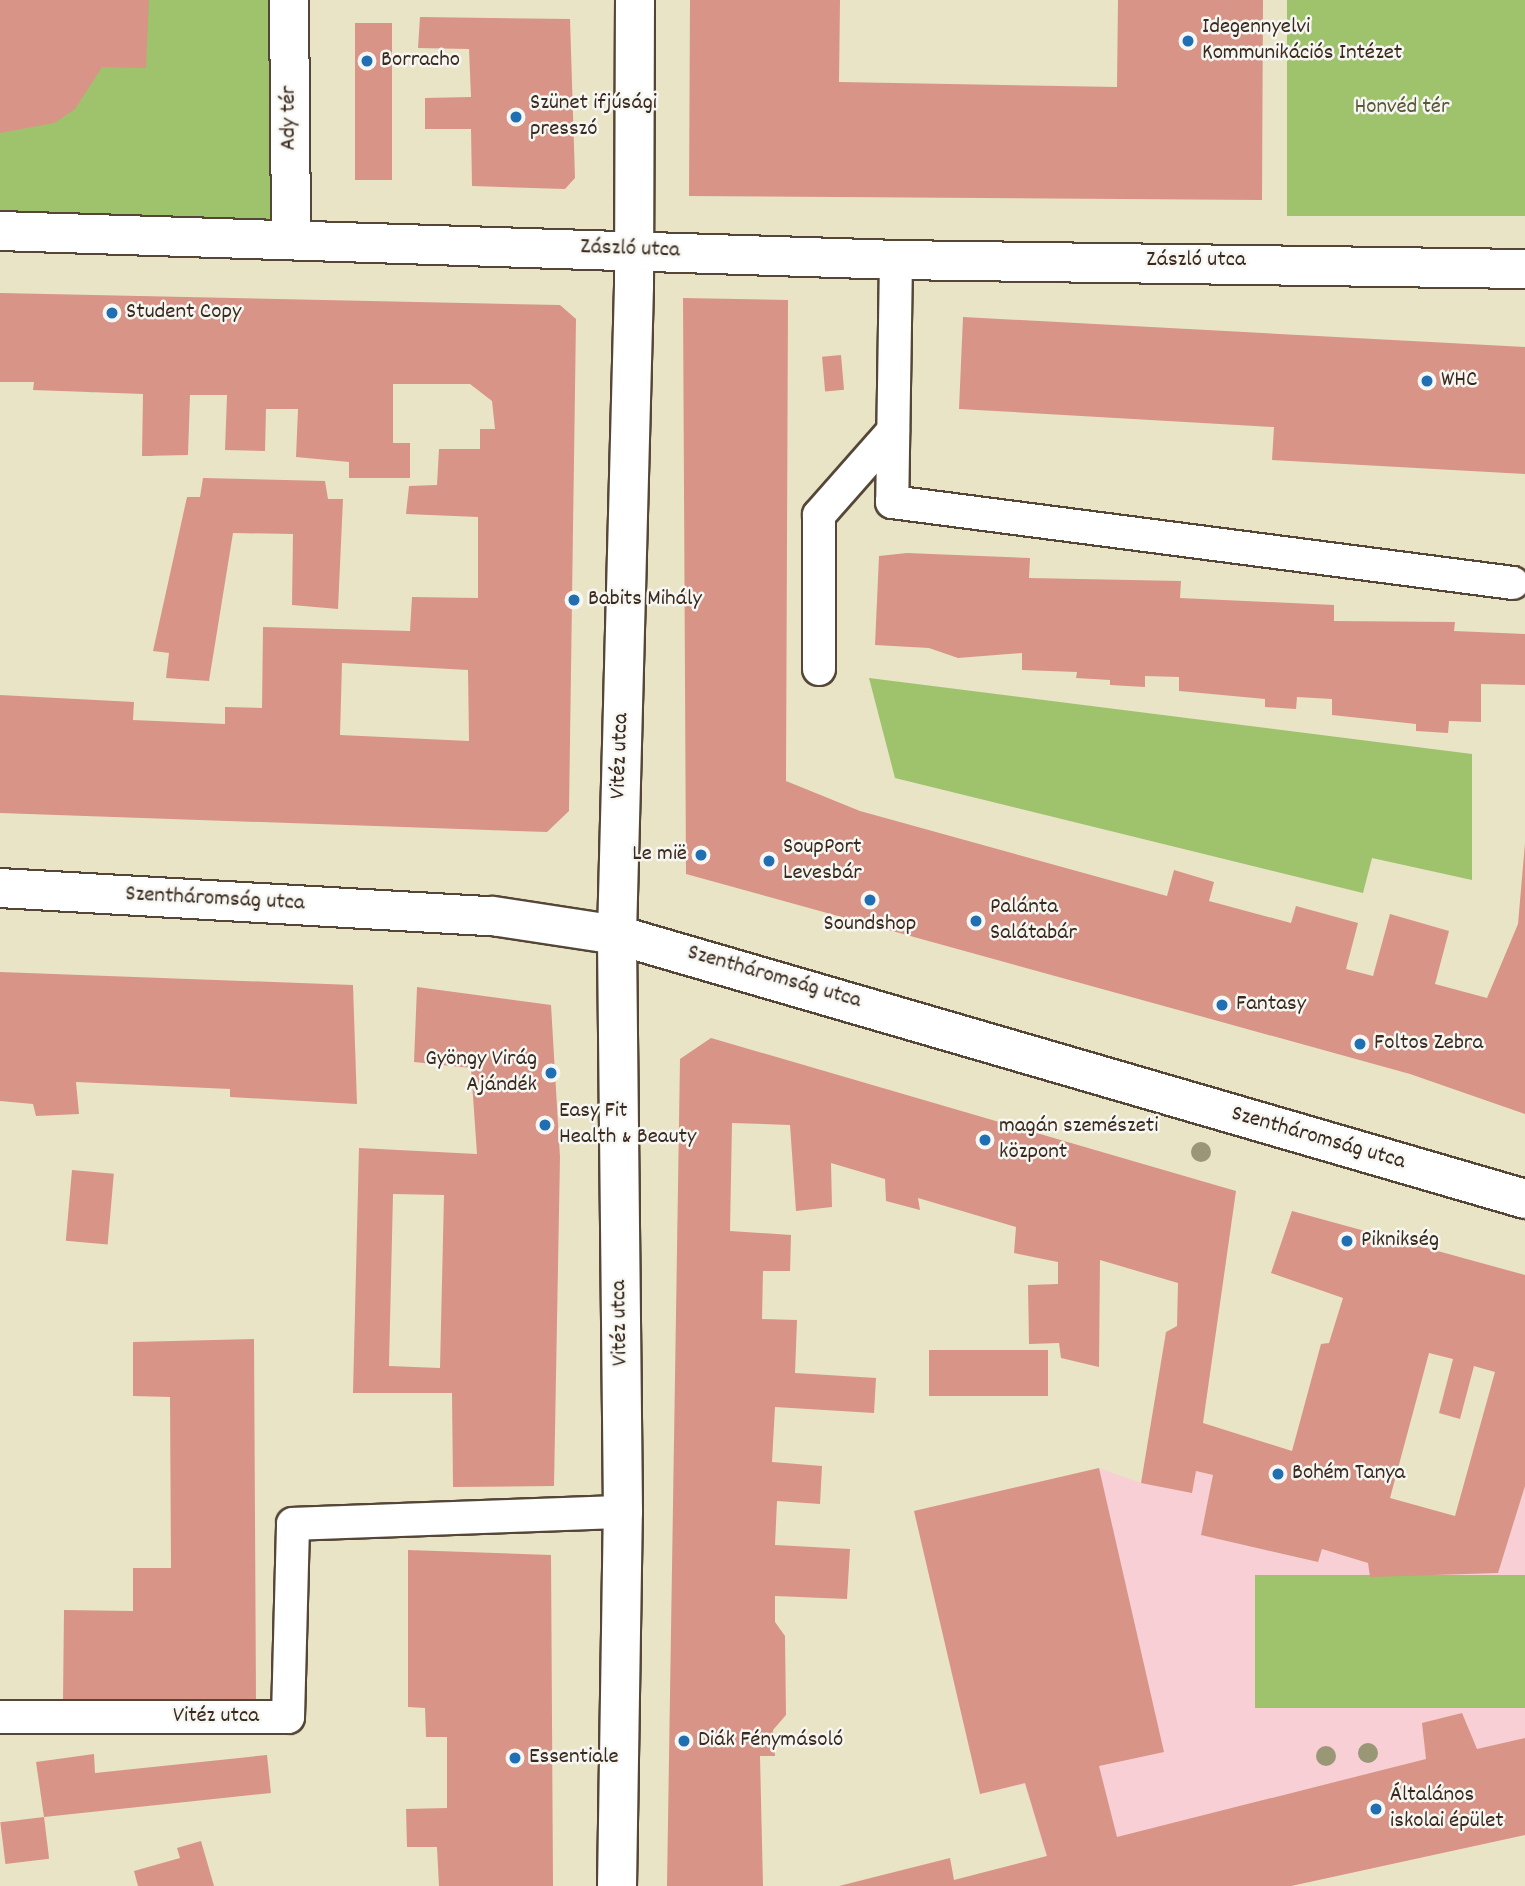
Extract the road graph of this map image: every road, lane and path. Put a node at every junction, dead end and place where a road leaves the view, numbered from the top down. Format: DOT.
graph roads {
  1 [pos="289,0"];
  2 [pos="635,0"];
  3 [pos="0,231"];
  4 [pos="291,236"];
  5 [pos="635,250"];
  6 [pos="896,260"];
  7 [pos="1525,269"];
  8 [pos="893,431"];
  9 [pos="1513,583"];
  10 [pos="819,669"];
  11 [pos="0,888"];
  12 [pos="617,935"];
  13 [pos="1525,1199"];
  14 [pos="623,1513"];
  15 [pos="0,1717"];
  16 [pos="617,1886"];
  1 -- 4 [label="street, Ady tér"];
  2 -- 5 [label="street, Vitéz utca"];
  3 -- 4 [label="street, Zászló utca"];
  4 -- 5 [label="street, Zászló utca"];
  5 -- 6 [label="street, Zászló utca"];
  5 -- 12 [label="street, Vitéz utca"];
  6 -- 7 [label="street, Zászló utca"];
  6 -- 8 [label="lane"];
  8 -- 9 [label="lane"];
  8 -- 10 [label="lane"];
  11 -- 12 [label="street, Szentháromság utca"];
  12 -- 13 [label="street, Szentháromság utca"];
  12 -- 14 [label="street, Vitéz utca"];
  14 -- 15 [label="lane, Vitéz utca"];
  14 -- 16 [label="street, Vitéz utca"];
}
